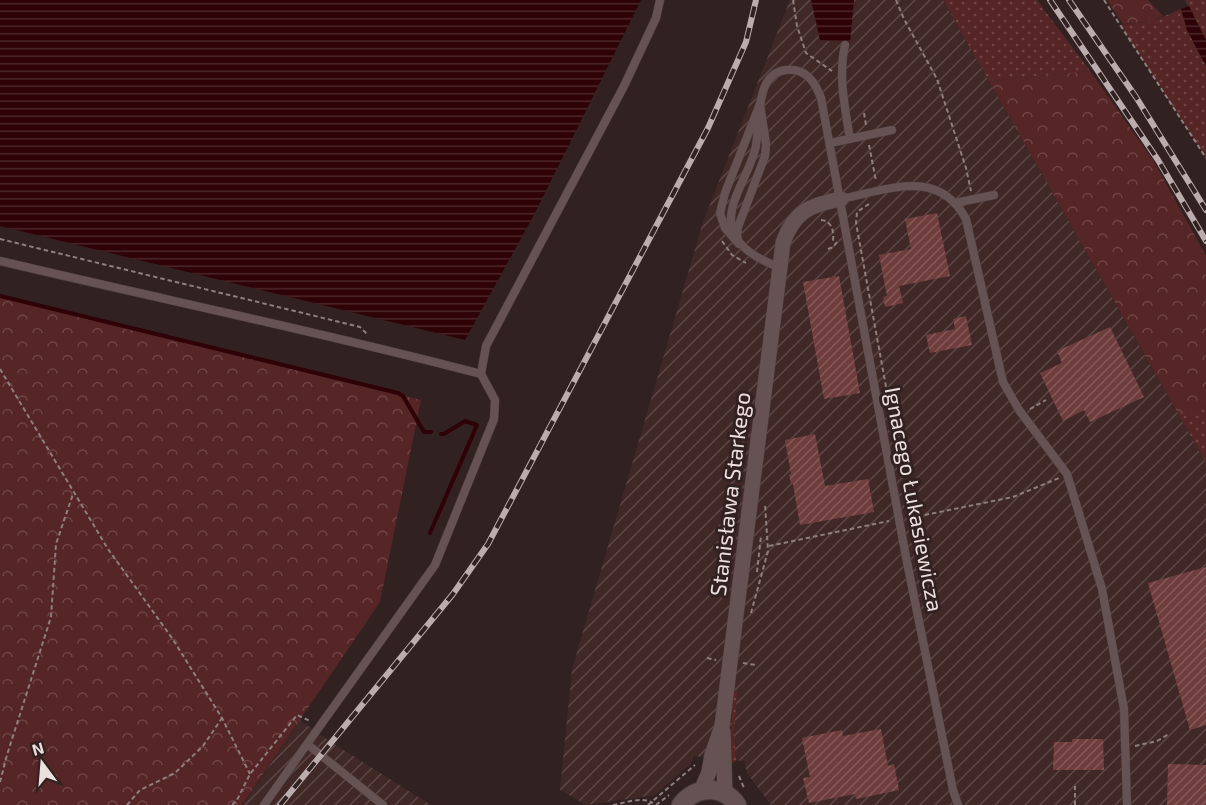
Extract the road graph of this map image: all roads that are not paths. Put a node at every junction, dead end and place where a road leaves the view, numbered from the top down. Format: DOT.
graph roads {
  1 [pos="660,0"];
  2 [pos="845,45"];
  3 [pos="760,104"];
  4 [pos="892,129"];
  5 [pos="850,139"];
  6 [pos="830,143"];
  7 [pos="994,195"];
  8 [pos="840,199"];
  9 [pos="955,203"];
  10 [pos="740,244"];
  11 [pos="0,261"];
  12 [pos="779,267"];
  13 [pos="481,374"];
  14 [pos="722,726"];
  15 [pos="307,744"];
  16 [pos="701,790"];
  17 [pos="731,799"];
  18 [pos="264,805"];
  19 [pos="383,805"];
  20 [pos="681,805"];
  21 [pos="958,805"];
  22 [pos="1127,805"];
  1 -- 13 [label="lane"];
  2 -- 5 [label="lane"];
  3 -- 6 [label="lane, Ignacego Łukasiewicza"];
  3 -- 10 [label="lane"];
  3 -- 10 [label="lane"];
  3 -- 10 [label="lane"];
  4 -- 5 [label="lane"];
  5 -- 6 [label="lane"];
  6 -- 8 [label="lane, Ignacego Łukasiewicza"];
  7 -- 9 [label="lane"];
  8 -- 9 [label="lane"];
  8 -- 12 [label="street, Stanisława Starkego"];
  8 -- 21 [label="lane, Ignacego Łukasiewicza"];
  9 -- 22 [label="lane"];
  10 -- 12 [label="lane"];
  11 -- 13 [label="lane"];
  12 -- 14 [label="street, Stanisława Starkego"];
  13 -- 15 [label="lane"];
  14 -- 16 [label="street"];
  14 -- 17 [label="street"];
  15 -- 18 [label="lane"];
  15 -- 19 [label="lane"];
  16 -- 17 [label="street"];
  16 -- 20 [label="street"];
}
